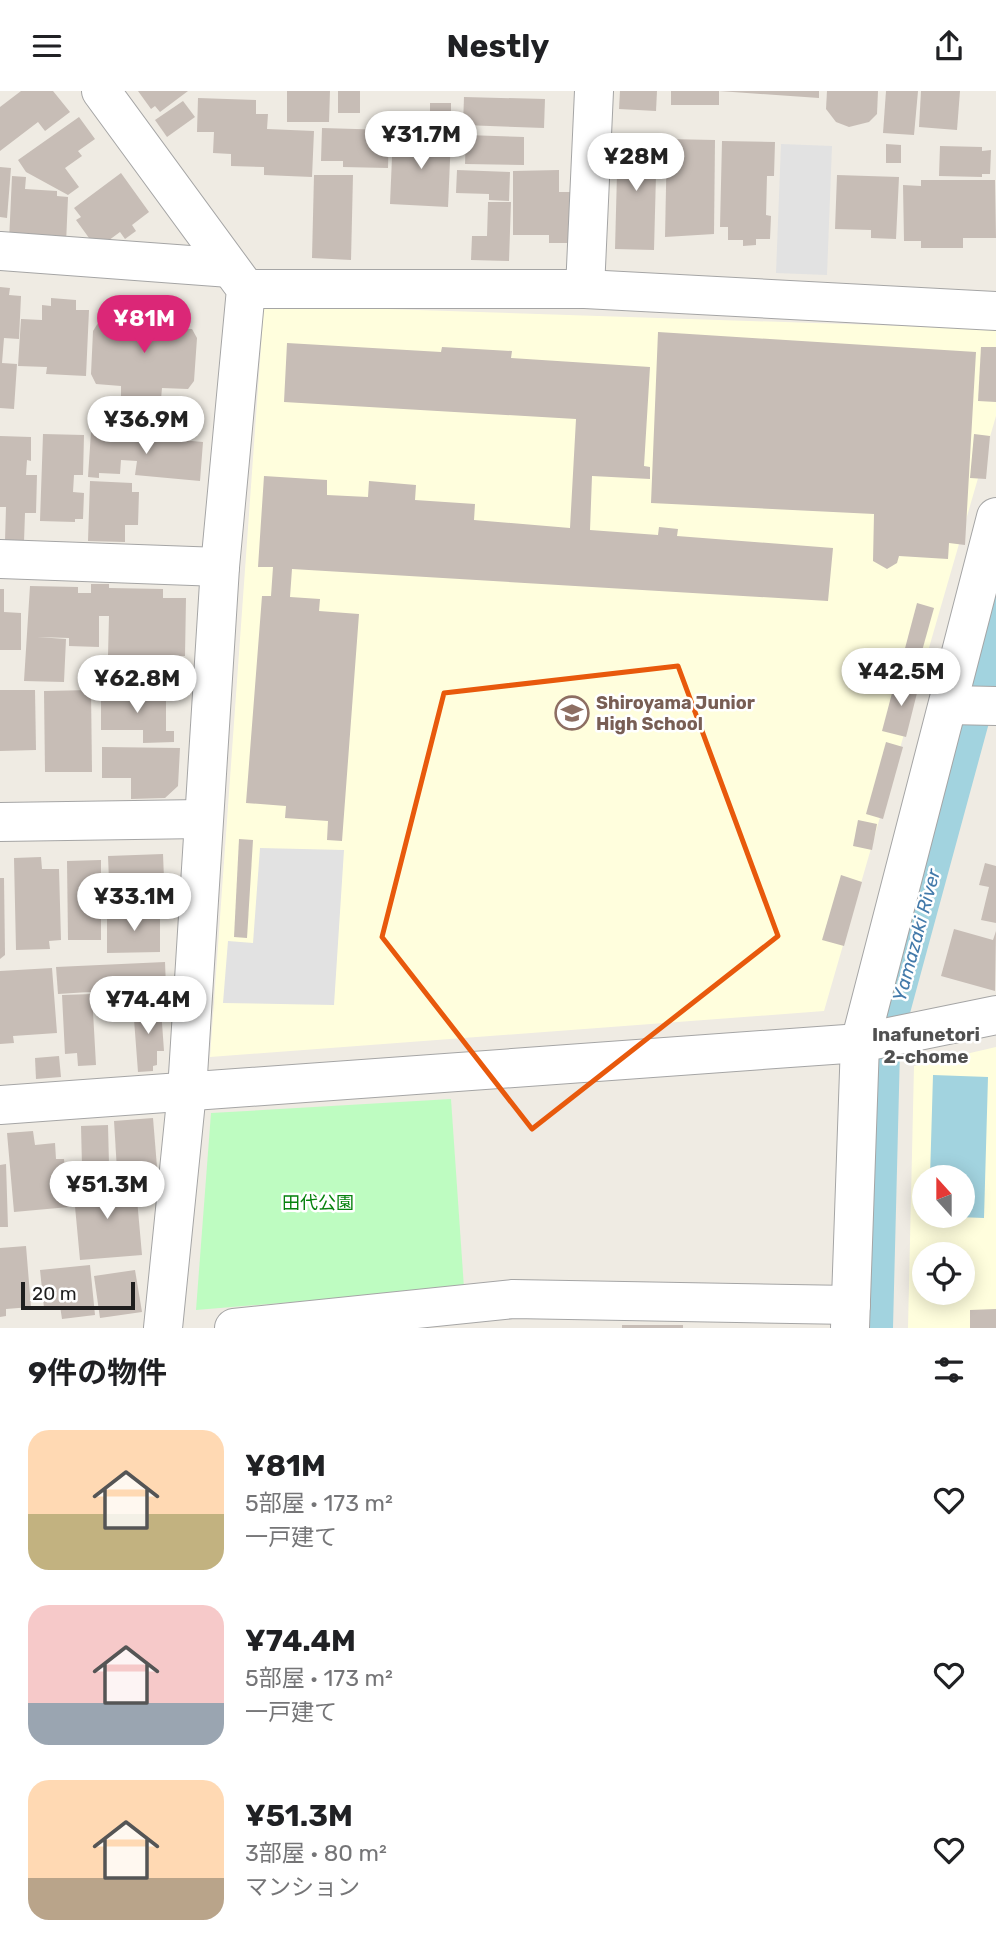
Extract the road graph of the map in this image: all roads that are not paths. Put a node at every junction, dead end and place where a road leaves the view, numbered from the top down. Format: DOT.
graph roads {
  1 [pos="101,91"];
  2 [pos="594,91"];
  3 [pos="0,251"];
  4 [pos="238,278"];
  5 [pos="585,289"];
  6 [pos="996,311"];
  7 [pos="996,517"];
  8 [pos="0,559"];
  9 [pos="220,567"];
  10 [pos="950,706"];
  11 [pos="996,706"];
  12 [pos="202,819"];
  13 [pos="0,822"];
  14 [pos="996,1015"];
  15 [pos="861,1043"];
  16 [pos="187,1091"];
  17 [pos="0,1105"];
  18 [pos="576,1314"];
  19 [pos="850,1316"];
  20 [pos="163,1328"];
  21 [pos="234,1328"];
  1 -- 4 [label="street"];
  2 -- 5 [label="street"];
  3 -- 4 [label="street"];
  4 -- 5 [label="street"];
  4 -- 9 [label="street"];
  5 -- 6 [label="street"];
  7 -- 10 [label="street"];
  8 -- 9 [label="street"];
  9 -- 12 [label="street"];
  10 -- 11 [label="street"];
  10 -- 15 [label="street"];
  12 -- 13 [label="street"];
  12 -- 16 [label="street"];
  14 -- 15 [label="street"];
  15 -- 16 [label="street"];
  15 -- 19 [label="street"];
  16 -- 17 [label="street"];
  16 -- 20 [label="street"];
  18 -- 19 [label="street"];
  18 -- 21 [label="street"];
}
